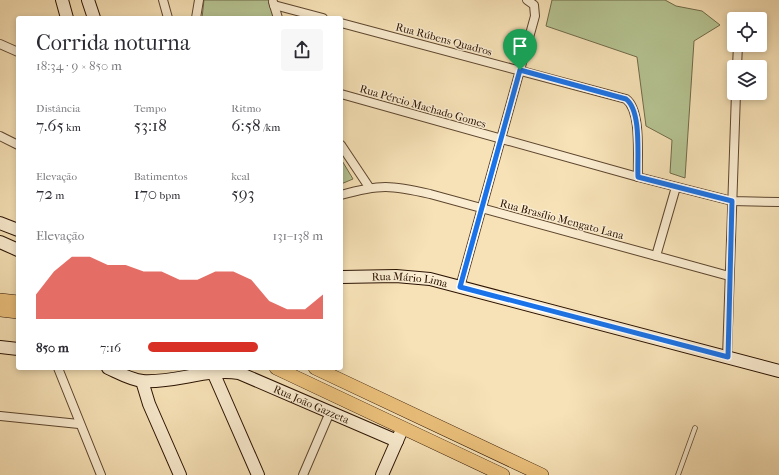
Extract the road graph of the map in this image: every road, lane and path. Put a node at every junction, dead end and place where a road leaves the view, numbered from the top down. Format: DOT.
graph roads {
  1 [pos="62,0"];
  2 [pos="88,0"];
  3 [pos="162,0"];
  4 [pos="199,0"];
  5 [pos="273,3"];
  6 [pos="530,3"];
  7 [pos="67,16"];
  8 [pos="93,16"];
  9 [pos="167,16"];
  10 [pos="196,16"];
  11 [pos="277,16"];
  12 [pos="316,16"];
  13 [pos="343,24"];
  14 [pos="0,44"];
  15 [pos="16,51"];
  16 [pos="520,70"];
  17 [pos="343,95"];
  18 [pos="736,100"];
  19 [pos="0,136"];
  20 [pos="501,139"];
  21 [pos="16,144"];
  22 [pos="343,148"];
  23 [pos="638,177"];
  24 [pos="676,186"];
  25 [pos="369,187"];
  26 [pos="343,194"];
  27 [pos="732,201"];
  28 [pos="779,202"];
  29 [pos="483,208"];
  30 [pos="0,223"];
  31 [pos="16,230"];
  32 [pos="16,232"];
  33 [pos="9,246"];
  34 [pos="656,256"];
  35 [pos="729,276"];
  36 [pos="343,277"];
  37 [pos="460,287"];
  38 [pos="0,300"];
  39 [pos="16,302"];
  40 [pos="0,310"];
  41 [pos="16,312"];
  42 [pos="0,347"];
  43 [pos="16,349"];
  44 [pos="728,357"];
  45 [pos="59,370"];
  46 [pos="113,370"];
  47 [pos="280,370"];
  48 [pos="319,370"];
  49 [pos="779,371"];
  50 [pos="213,372"];
  51 [pos="142,381"];
  52 [pos="330,412"];
  53 [pos="0,416"];
  54 [pos="420,418"];
  55 [pos="79,424"];
  56 [pos="695,428"];
  57 [pos="408,430"];
  58 [pos="397,441"];
  59 [pos="178,474"];
  60 [pos="101,475"];
  61 [pos="258,475"];
  62 [pos="303,475"];
  63 [pos="382,475"];
  64 [pos="503,475"];
  65 [pos="542,475"];
  66 [pos="678,475"];
  1 -- 7 [label="street"];
  2 -- 8 [label="street"];
  3 -- 9 [label="street"];
  4 -- 10 [label="street"];
  5 -- 11 [label="street"];
  5 -- 12 [label="street"];
  6 -- 16 [label="street"];
  13 -- 16 [label="street, Rua Rúbens Quadros"];
  14 -- 15 [label="street"];
  16 -- 20 [label="street"];
  16 -- 23 [label="street, Rua Rúbens Quadros"];
  17 -- 20 [label="street, Rua Pércio Machado Gomes"];
  18 -- 27 [label="street"];
  19 -- 21 [label="street"];
  20 -- 23 [label="street, Rua Pércio Machado Gomes"];
  20 -- 29 [label="street"];
  22 -- 25 [label="street"];
  23 -- 24 [label="street, Rua Pércio Machado Gomes"];
  24 -- 27 [label="street, Rua Pércio Machado Gomes"];
  24 -- 34 [label="street"];
  25 -- 26 [label="street, Rua Brasílio Mengato Lana"];
  25 -- 29 [label="street, Rua Brasílio Mengato Lana"];
  27 -- 28 [label="street, Rua Pércio Machado Gomes"];
  27 -- 35 [label="street"];
  29 -- 34 [label="street, Rua Brasílio Mengato Lana"];
  29 -- 37 [label="street"];
  30 -- 31 [label="street"];
  32 -- 33 [label="street"];
  34 -- 35 [label="street, Rua Brasílio Mengato Lana"];
  35 -- 44 [label="street"];
  36 -- 37 [label="street, Rua Mário Lima"];
  37 -- 44 [label="street, Rua Mário Lima"];
  38 -- 39 [label="main road"];
  40 -- 41 [label="main road"];
  42 -- 43 [label="street"];
  44 -- 49 [label="street, Rua Mário Lima"];
  45 -- 55 [label="street"];
  46 -- 51 [label="street, Rua João Gazzeta"];
  47 -- 57 [label="main road"];
  48 -- 54 [label="main road"];
  50 -- 51 [label="street, Rua João Gazzeta"];
  50 -- 52 [label="street, Rua João Gazzeta"];
  50 -- 61 [label="street"];
  51 -- 59 [label="street"];
  52 -- 58 [label="street, Rua João Gazzeta"];
  52 -- 62 [label="street"];
  53 -- 55 [label="street"];
  54 -- 57 [label="main road"];
  54 -- 65 [label="main road"];
  55 -- 60 [label="street"];
  56 -- 66 [label="lane"];
  57 -- 58 [label="street"];
  57 -- 64 [label="main road"];
  58 -- 63 [label="street"];
}
